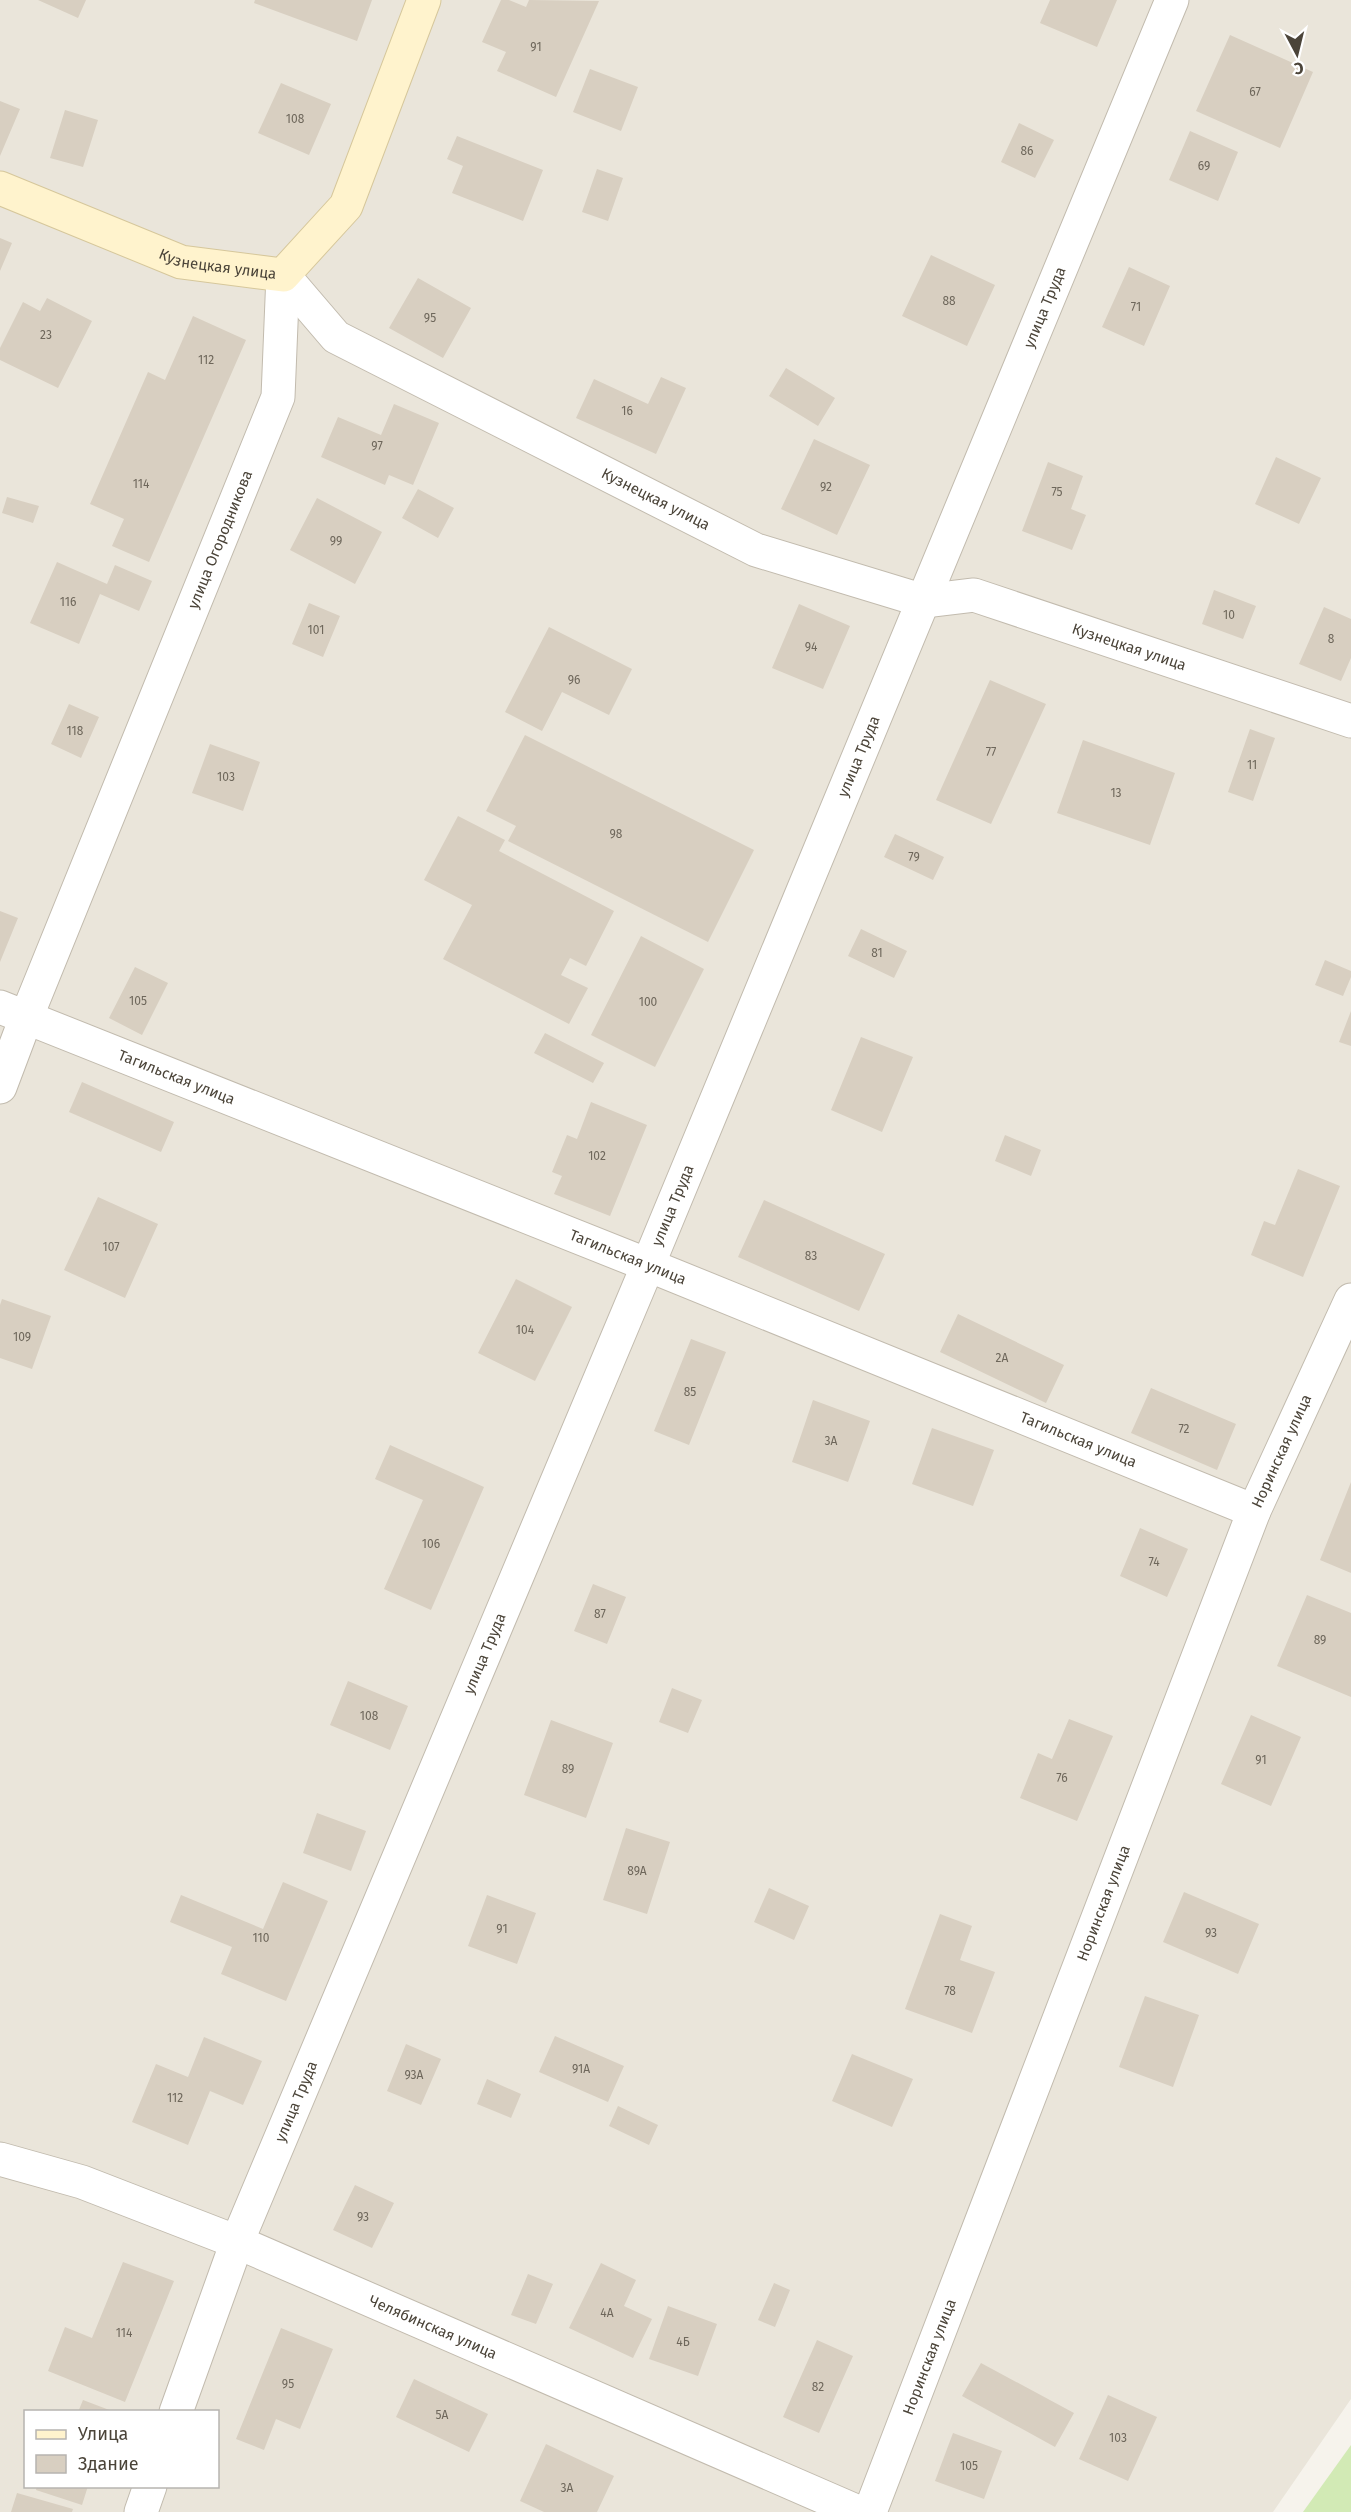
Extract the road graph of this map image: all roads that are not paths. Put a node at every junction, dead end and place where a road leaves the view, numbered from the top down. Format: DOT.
graph roads {
  1 [pos="424,0"];
  2 [pos="1172,0"];
  3 [pos="0,188"];
  4 [pos="283,275"];
  5 [pos="924,601"];
  6 [pos="1351,722"];
  7 [pos="13,1013"];
  8 [pos="0,1087"];
  9 [pos="648,1265"];
  10 [pos="1351,1300"];
  11 [pos="1254,1511"];
  12 [pos="0,2159"];
  13 [pos="237,2242"];
  14 [pos="177,2410"];
  15 [pos="150,2488"];
  16 [pos="141,2512"];
  17 [pos="858,2512"];
  18 [pos="870,2512"];
  1 -- 4 [label="main road"];
  2 -- 5 [label="street, улица Труда"];
  3 -- 4 [label="main road, Кузнецкая улица"];
  4 -- 5 [label="street, Кузнецкая улица"];
  4 -- 7 [label="street, улица Огородникова"];
  5 -- 6 [label="street, Кузнецкая улица"];
  5 -- 9 [label="street, улица Труда"];
  7 -- 8 [label="street, улица Огородникова"];
  7 -- 9 [label="street, Тагильская улица"];
  9 -- 11 [label="street, Тагильская улица"];
  9 -- 13 [label="street, улица Труда"];
  10 -- 11 [label="street, Норинская улица"];
  11 -- 18 [label="street, Норинская улица"];
  12 -- 13 [label="street, Челябинская улица"];
  13 -- 14 [label="street, улица Труда"];
  13 -- 17 [label="street, Челябинская улица"];
  15 -- 16 [label="street"];
}
